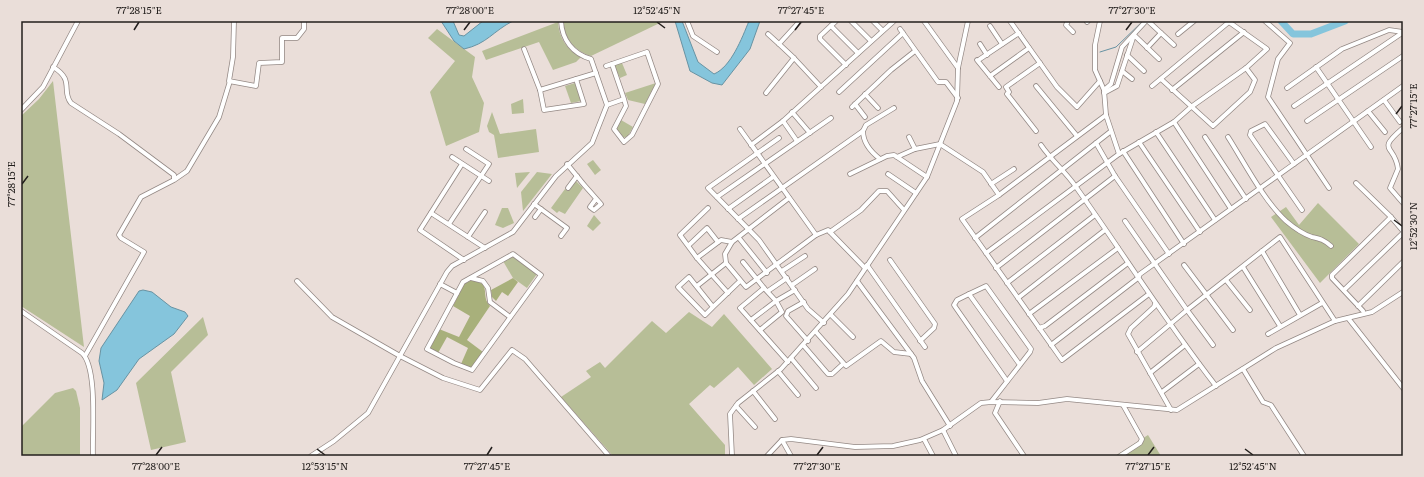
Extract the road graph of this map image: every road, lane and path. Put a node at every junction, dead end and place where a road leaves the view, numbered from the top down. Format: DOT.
graph roads {
  1 [pos="78,21"];
  2 [pos="234,21"];
  3 [pos="304,21"];
  4 [pos="561,21"];
  5 [pos="687,21"];
  6 [pos="800,21"];
  7 [pos="836,21"];
  8 [pos="851,21"];
  9 [pos="873,21"];
  10 [pos="894,21"];
  11 [pos="924,21"];
  12 [pos="968,21"];
  13 [pos="1010,21"];
  14 [pos="1068,21"];
  15 [pos="1100,21"];
  16 [pos="1147,21"];
  17 [pos="1194,21"];
  18 [pos="1265,21"];
  19 [pos="1228,22"];
  20 [pos="831,26"];
  21 [pos="990,26"];
  22 [pos="882,30"];
  23 [pos="1073,32"];
  24 [pos="1244,32"];
  25 [pos="1403,32"];
  26 [pos="1019,33"];
  27 [pos="1161,33"];
  28 [pos="768,34"];
  29 [pos="1178,34"];
  30 [pos="1134,35"];
  31 [pos="871,41"];
  32 [pos="779,44"];
  33 [pos="980,44"];
  34 [pos="1002,44"];
  35 [pos="1174,45"];
  36 [pos="1029,48"];
  37 [pos="1147,48"];
  38 [pos="524,49"];
  39 [pos="915,51"];
  40 [pos="716,52"];
  41 [pos="858,53"];
  42 [pos="987,55"];
  43 [pos="1127,55"];
  44 [pos="1403,56"];
  45 [pos="794,58"];
  46 [pos="1159,59"];
  47 [pos="1040,63"];
  48 [pos="612,64"];
  49 [pos="846,64"];
  50 [pos="606,66"];
  51 [pos="54,67"];
  52 [pos="1316,67"];
  53 [pos="958,68"];
  54 [pos="1246,68"];
  55 [pos="1122,71"];
  56 [pos="1144,71"];
  57 [pos="596,73"];
  58 [pos="990,76"];
  59 [pos="576,79"];
  60 [pos="1132,79"];
  61 [pos="1161,79"];
  62 [pos="1100,81"];
  63 [pos="230,82"];
  64 [pos="1327,84"];
  65 [pos="1036,86"];
  66 [pos="1152,86"];
  67 [pos="1403,86"];
  68 [pos="821,87"];
  69 [pos="999,87"];
  70 [pos="1287,88"];
  71 [pos="540,90"];
  72 [pos="1172,90"];
  73 [pos="839,92"];
  74 [pos="1104,92"];
  75 [pos="766,93"];
  76 [pos="865,94"];
  77 [pos="958,98"];
  78 [pos="624,99"];
  79 [pos="1338,100"];
  80 [pos="1384,100"];
  81 [pos="607,105"];
  82 [pos="1294,106"];
  83 [pos="1191,107"];
  84 [pos="878,108"];
  85 [pos="894,108"];
  86 [pos="21,110"];
  87 [pos="1368,111"];
  88 [pos="792,112"];
  89 [pos="1106,115"];
  90 [pos="866,117"];
  91 [pos="831,118"];
  92 [pos="783,120"];
  93 [pos="1174,122"];
  94 [pos="1307,122"];
  95 [pos="1353,122"];
  96 [pos="1400,122"];
  97 [pos="1403,128"];
  98 [pos="740,129"];
  99 [pos="863,131"];
  100 [pos="1036,131"];
  101 [pos="1110,132"];
  102 [pos="1156,132"];
  103 [pos="1385,132"];
  104 [pos="810,133"];
  105 [pos="1077,136"];
  106 [pos="909,137"];
  107 [pos="1205,137"];
  108 [pos="1228,137"];
  109 [pos="779,138"];
  110 [pos="797,141"];
  111 [pos="1139,142"];
  112 [pos="1096,143"];
  113 [pos="940,144"];
  114 [pos="751,145"];
  115 [pos="1041,145"];
  116 [pos="1371,147"];
  117 [pos="915,148"];
  118 [pos="466,149"];
  119 [pos="1121,152"];
  120 [pos="757,154"];
  121 [pos="1307,154"];
  122 [pos="897,156"];
  123 [pos="452,157"];
  124 [pos="1049,157"];
  125 [pos="880,159"];
  126 [pos="1107,163"];
  127 [pos="462,164"];
  128 [pos="567,164"];
  129 [pos="1294,164"];
  130 [pos="765,165"];
  131 [pos="1014,169"];
  132 [pos="1062,170"];
  133 [pos="850,174"];
  134 [pos="888,174"];
  135 [pos="481,176"];
  136 [pos="577,176"];
  137 [pos="1115,176"];
  138 [pos="1277,176"];
  139 [pos="773,177"];
  140 [pos="927,177"];
  141 [pos="174,179"];
  142 [pos="489,181"];
  143 [pos="1356,183"];
  144 [pos="992,184"];
  145 [pos="1075,185"];
  146 [pos="568,188"];
  147 [pos="1261,188"];
  148 [pos="1329,188"];
  149 [pos="782,189"];
  150 [pos="916,193"];
  151 [pos="999,195"];
  152 [pos="717,198"];
  153 [pos="789,198"];
  154 [pos="596,199"];
  155 [pos="1246,199"];
  156 [pos="1085,200"];
  157 [pos="1403,203"];
  158 [pos="534,204"];
  159 [pos="708,208"];
  160 [pos="541,209"];
  161 [pos="728,209"];
  162 [pos="1231,209"];
  163 [pos="904,210"];
  164 [pos="1302,210"];
  165 [pos="485,212"];
  166 [pos="431,213"];
  167 [pos="1096,215"];
  168 [pos="535,217"];
  169 [pos="1391,217"];
  170 [pos="738,219"];
  171 [pos="1125,220"];
  172 [pos="1215,220"];
  173 [pos="449,224"];
  174 [pos="748,230"];
  175 [pos="1106,230"];
  176 [pos="830,232"];
  177 [pos="1200,232"];
  178 [pos="1403,232"];
  179 [pos="816,235"];
  180 [pos="561,236"];
  181 [pos="468,237"];
  182 [pos="739,238"];
  183 [pos="975,238"];
  184 [pos="718,242"];
  185 [pos="732,242"];
  186 [pos="1184,244"];
  187 [pos="688,245"];
  188 [pos="1331,246"];
  189 [pos="485,248"];
  190 [pos="1118,248"];
  191 [pos="1262,251"];
  192 [pos="986,253"];
  193 [pos="1169,254"];
  194 [pos="805,256"];
  195 [pos="697,258"];
  196 [pos="464,260"];
  197 [pos="890,260"];
  198 [pos="743,262"];
  199 [pos="1403,262"];
  200 [pos="726,263"];
  201 [pos="1128,263"];
  202 [pos="1154,264"];
  203 [pos="778,265"];
  204 [pos="1184,265"];
  205 [pos="866,267"];
  206 [pos="1242,267"];
  207 [pos="996,268"];
  208 [pos="815,269"];
  209 [pos="782,271"];
  210 [pos="767,273"];
  211 [pos="711,275"];
  212 [pos="470,278"];
  213 [pos="787,278"];
  214 [pos="1138,278"];
  215 [pos="758,280"];
  216 [pos="1226,280"];
  217 [pos="297,281"];
  218 [pos="740,281"];
  219 [pos="857,281"];
  220 [pos="1007,283"];
  221 [pos="440,284"];
  222 [pos="792,285"];
  223 [pos="697,286"];
  224 [pos="766,290"];
  225 [pos="795,290"];
  226 [pos="1344,290"];
  227 [pos="1403,292"];
  228 [pos="457,293"];
  229 [pos="728,293"];
  230 [pos="969,294"];
  231 [pos="1149,294"];
  232 [pos="1208,294"];
  233 [pos="1018,298"];
  234 [pos="776,301"];
  235 [pos="804,302"];
  236 [pos="1322,303"];
  237 [pos="1156,304"];
  238 [pos="1358,306"];
  239 [pos="713,307"];
  240 [pos="1187,310"];
  241 [pos="1250,310"];
  242 [pos="21,311"];
  243 [pos="1363,311"];
  244 [pos="1029,314"];
  245 [pos="831,315"];
  246 [pos="1300,315"];
  247 [pos="510,317"];
  248 [pos="1348,318"];
  249 [pos="751,320"];
  250 [pos="1335,321"];
  251 [pos="824,323"];
  252 [pos="1170,324"];
  253 [pos="1280,326"];
  254 [pos="1039,328"];
  255 [pos="760,330"];
  256 [pos="1233,330"];
  257 [pos="816,332"];
  258 [pos="1268,334"];
  259 [pos="853,337"];
  260 [pos="808,341"];
  261 [pos="920,341"];
  262 [pos="1051,345"];
  263 [pos="1185,345"];
  264 [pos="804,346"];
  265 [pos="1213,346"];
  266 [pos="925,347"];
  267 [pos="1137,352"];
  268 [pos="911,354"];
  269 [pos="85,356"];
  270 [pos="400,356"];
  271 [pos="790,360"];
  272 [pos="843,364"];
  273 [pos="1199,364"];
  274 [pos="1020,365"];
  275 [pos="1243,369"];
  276 [pos="778,371"];
  277 [pos="1150,373"];
  278 [pos="1007,381"];
  279 [pos="1216,386"];
  280 [pos="816,388"];
  281 [pos="1403,388"];
  282 [pos="753,391"];
  283 [pos="1162,392"];
  284 [pos="798,395"];
  285 [pos="1000,401"];
  286 [pos="991,402"];
  287 [pos="1123,405"];
  288 [pos="736,406"];
  289 [pos="1171,410"];
  290 [pos="775,419"];
  291 [pos="950,426"];
  292 [pos="755,427"];
  293 [pos="943,430"];
  294 [pos="924,438"];
  295 [pos="782,440"];
  296 [pos="92,456"];
  297 [pos="312,456"];
  298 [pos="609,456"];
  299 [pos="733,456"];
  300 [pos="767,456"];
  301 [pos="791,456"];
  302 [pos="934,456"];
  303 [pos="956,456"];
  304 [pos="1024,456"];
  305 [pos="1120,456"];
  306 [pos="1304,456"];
  1 -- 51 [label="street"];
  2 -- 63 [label="street"];
  3 -- 63 [label="street"];
  4 -- 57 [label="street"];
  5 -- 40 [label="street"];
  6 -- 32 [label="street"];
  7 -- 20 [label="street"];
  8 -- 31 [label="street"];
  9 -- 22 [label="street"];
  10 -- 22 [label="street"];
  11 -- 53 [label="street"];
  12 -- 53 [label="street"];
  13 -- 26 [label="street"];
  14 -- 23 [label="street"];
  15 -- 62 [label="street"];
  16 -- 27 [label="street"];
  16 -- 30 [label="street"];
  17 -- 29 [label="street"];
  18 -- 121 [label="street"];
  19 -- 24 [label="street"];
  19 -- 61 [label="street"];
  20 -- 41 [label="street"];
  20 -- 49 [label="street"];
  21 -- 34 [label="street"];
  22 -- 31 [label="street"];
  24 -- 54 [label="street"];
  24 -- 72 [label="street"];
  25 -- 52 [label="street"];
  25 -- 64 [label="street"];
  26 -- 34 [label="street"];
  26 -- 36 [label="street"];
  27 -- 35 [label="street"];
  27 -- 37 [label="street"];
  28 -- 32 [label="street"];
  30 -- 37 [label="street"];
  30 -- 43 [label="street"];
  30 -- 74 [label="street"];
  31 -- 41 [label="street"];
  32 -- 45 [label="street"];
  33 -- 42 [label="street"];
  34 -- 42 [label="street"];
  36 -- 47 [label="street"];
  36 -- 58 [label="street"];
  37 -- 46 [label="street"];
  38 -- 71 [label="street"];
  39 -- 73 [label="street"];
  39 -- 76 [label="street"];
  39 -- 77 [label="street"];
  41 -- 49 [label="street"];
  42 -- 58 [label="street"];
  43 -- 55 [label="street"];
  43 -- 56 [label="street"];
  44 -- 79 [label="street"];
  45 -- 68 [label="street"];
  45 -- 75 [label="street"];
  47 -- 62 [label="street"];
  47 -- 100 [label="street"];
  48 -- 50 [label="street"];
  48 -- 78 [label="street"];
  48 -- 78 [label="street"];
  49 -- 68 [label="street"];
  51 -- 86 [label="street"];
  51 -- 141 [label="street"];
  52 -- 64 [label="street"];
  52 -- 70 [label="street"];
  53 -- 77 [label="street"];
  54 -- 83 [label="street"];
  54 -- 83 [label="street"];
  55 -- 60 [label="street"];
  55 -- 74 [label="street"];
  57 -- 59 [label="street"];
  57 -- 81 [label="street"];
  58 -- 69 [label="street"];
  59 -- 71 [label="street"];
  59 -- 71 [label="street"];
  61 -- 66 [label="street"];
  61 -- 72 [label="street"];
  62 -- 74 [label="street"];
  63 -- 141 [label="street"];
  64 -- 79 [label="street"];
  64 -- 82 [label="street"];
  65 -- 105 [label="street"];
  67 -- 80 [label="street"];
  68 -- 88 [label="street"];
  72 -- 83 [label="street"];
  74 -- 89 [label="street"];
  76 -- 84 [label="street"];
  76 -- 90 [label="street"];
  77 -- 113 [label="street"];
  78 -- 81 [label="street"];
  79 -- 94 [label="street"];
  79 -- 95 [label="street"];
  80 -- 87 [label="street"];
  80 -- 96 [label="street"];
  81 -- 128 [label="street"];
  83 -- 93 [label="street"];
  85 -- 99 [label="street"];
  87 -- 95 [label="street"];
  87 -- 103 [label="street"];
  88 -- 92 [label="street"];
  88 -- 104 [label="street"];
  89 -- 101 [label="street"];
  89 -- 105 [label="street"];
  91 -- 104 [label="street"];
  92 -- 110 [label="street"];
  92 -- 114 [label="street"];
  93 -- 102 [label="street"];
  93 -- 162 [label="street"];
  95 -- 116 [label="street"];
  95 -- 121 [label="street"];
  97 -- 157 [label="street"];
  98 -- 114 [label="street"];
  99 -- 125 [label="street"];
  99 -- 149 [label="street"];
  101 -- 112 [label="street"];
  101 -- 119 [label="street"];
  102 -- 111 [label="street"];
  102 -- 172 [label="street"];
  104 -- 110 [label="street"];
  105 -- 124 [label="street"];
  106 -- 117 [label="street"];
  107 -- 155 [label="street"];
  108 -- 147 [label="street"];
  109 -- 120 [label="street"];
  110 -- 130 [label="street"];
  111 -- 119 [label="street"];
  111 -- 177 [label="street"];
  112 -- 126 [label="street"];
  112 -- 132 [label="street"];
  113 -- 117 [label="street"];
  113 -- 140 [label="street"];
  113 -- 144 [label="street"];
  114 -- 120 [label="street"];
  115 -- 124 [label="street"];
  117 -- 122 [label="street"];
  118 -- 135 [label="street"];
  119 -- 126 [label="street"];
  119 -- 186 [label="street"];
  120 -- 130 [label="street"];
  120 -- 152 [label="street"];
  121 -- 129 [label="street"];
  121 -- 148 [label="street"];
  122 -- 125 [label="street"];
  122 -- 140 [label="street"];
  123 -- 127 [label="street"];
  124 -- 132 [label="street"];
  124 -- 151 [label="street"];
  125 -- 133 [label="street"];
  126 -- 137 [label="street"];
  126 -- 145 [label="street"];
  127 -- 135 [label="street"];
  127 -- 166 [label="street"];
  128 -- 136 [label="street"];
  128 -- 158 [label="street"];
  129 -- 138 [label="street"];
  129 -- 138 [label="street"];
  130 -- 139 [label="street"];
  130 -- 152 [label="street"];
  131 -- 144 [label="street"];
  132 -- 145 [label="street"];
  132 -- 183 [label="street"];
  134 -- 150 [label="street"];
  135 -- 142 [label="street"];
  135 -- 173 [label="street"];
  136 -- 146 [label="street"];
  136 -- 154 [label="street"];
  137 -- 156 [label="street"];
  137 -- 193 [label="street"];
  138 -- 147 [label="street"];
  138 -- 164 [label="street"];
  139 -- 149 [label="street"];
  139 -- 161 [label="street"];
  140 -- 150 [label="street"];
  141 -- 269 [label="street"];
  143 -- 169 [label="street"];
  144 -- 151 [label="street"];
  145 -- 156 [label="street"];
  145 -- 192 [label="street"];
  147 -- 155 [label="street"];
  147 -- 188 [label="street"];
  149 -- 153 [label="street"];
  149 -- 170 [label="street"];
  150 -- 163 [label="street"];
  151 -- 183 [label="street"];
  152 -- 161 [label="street"];
  153 -- 174 [label="street"];
  153 -- 179 [label="street"];
  155 -- 162 [label="street"];
  156 -- 167 [label="street"];
  156 -- 207 [label="street"];
  158 -- 160 [label="street"];
  158 -- 189 [label="street"];
  159 -- 187 [label="street"];
  160 -- 168 [label="street"];
  160 -- 180 [label="street"];
  161 -- 170 [label="street"];
  162 -- 172 [label="street"];
  163 -- 176 [label="street"];
  163 -- 205 [label="street"];
  165 -- 181 [label="street"];
  166 -- 173 [label="street"];
  166 -- 196 [label="street"];
  167 -- 175 [label="street"];
  167 -- 220 [label="street"];
  169 -- 178 [label="street"];
  169 -- 226 [label="street"];
  170 -- 174 [label="street"];
  171 -- 202 [label="street"];
  172 -- 177 [label="street"];
  173 -- 181 [label="street"];
  174 -- 182 [label="street"];
  174 -- 203 [label="street"];
  175 -- 190 [label="street"];
  175 -- 233 [label="street"];
  176 -- 179 [label="street"];
  176 -- 205 [label="street"];
  177 -- 186 [label="street"];
  178 -- 226 [label="street"];
  179 -- 203 [label="street"];
  181 -- 189 [label="street"];
  182 -- 185 [label="street"];
  182 -- 210 [label="street"];
  183 -- 192 [label="street"];
  184 -- 185 [label="street"];
  184 -- 187 [label="street"];
  184 -- 195 [label="street"];
  185 -- 200 [label="street"];
  186 -- 193 [label="street"];
  187 -- 195 [label="street"];
  189 -- 196 [label="street"];
  190 -- 201 [label="street"];
  190 -- 244 [label="street"];
  191 -- 206 [label="street"];
  191 -- 236 [label="street"];
  191 -- 246 [label="street"];
  192 -- 207 [label="street"];
  193 -- 202 [label="street"];
  194 -- 209 [label="street"];
  195 -- 211 [label="street"];
  196 -- 221 [label="street"];
  197 -- 261 [label="street"];
  198 -- 215 [label="street"];
  199 -- 238 [label="street"];
  200 -- 211 [label="street"];
  200 -- 218 [label="street"];
  201 -- 214 [label="street"];
  201 -- 254 [label="street"];
  202 -- 214 [label="street"];
  202 -- 240 [label="street"];
  203 -- 209 [label="street"];
  203 -- 210 [label="street"];
  204 -- 232 [label="street"];
  205 -- 219 [label="street"];
  205 -- 261 [label="street"];
  206 -- 216 [label="street"];
  206 -- 253 [label="street"];
  207 -- 220 [label="street"];
  208 -- 222 [label="street"];
  209 -- 213 [label="street"];
  210 -- 215 [label="street"];
  211 -- 223 [label="street"];
  211 -- 229 [label="street"];
  212 -- 228 [label="street"];
  212 -- 247 [label="street"];
  212 -- 247 [label="street"];
  213 -- 222 [label="street"];
  213 -- 224 [label="street"];
  214 -- 231 [label="street"];
  214 -- 262 [label="street"];
  215 -- 218 [label="street"];
  215 -- 224 [label="street"];
  216 -- 232 [label="street"];
  216 -- 241 [label="street"];
  217 -- 270 [label="street"];
  218 -- 229 [label="street"];
  219 -- 245 [label="street"];
  219 -- 268 [label="street"];
  220 -- 233 [label="street"];
  221 -- 228 [label="street"];
  221 -- 270 [label="street"];
  222 -- 225 [label="street"];
  223 -- 239 [label="street"];
  223 -- 239 [label="street"];
  224 -- 234 [label="street"];
  224 -- 249 [label="street"];
  225 -- 234 [label="street"];
  225 -- 235 [label="street"];
  226 -- 238 [label="street"];
  227 -- 248 [label="street"];
  228 -- 247 [label="street"];
  229 -- 239 [label="street"];
  230 -- 274 [label="street"];
  230 -- 274 [label="street"];
  230 -- 278 [label="street"];
  231 -- 237 [label="street"];
  231 -- 262 [label="street"];
  232 -- 240 [label="street"];
  232 -- 256 [label="street"];
  233 -- 244 [label="street"];
  234 -- 249 [label="street"];
  234 -- 255 [label="street"];
  235 -- 251 [label="street"];
  235 -- 260 [label="street"];
  236 -- 246 [label="street"];
  236 -- 250 [label="street"];
  237 -- 252 [label="street"];
  237 -- 267 [label="street"];
  238 -- 243 [label="street"];
  240 -- 252 [label="street"];
  240 -- 265 [label="street"];
  242 -- 269 [label="street"];
  244 -- 254 [label="street"];
  245 -- 251 [label="street"];
  245 -- 259 [label="street"];
  246 -- 253 [label="street"];
  248 -- 250 [label="street"];
  248 -- 281 [label="street"];
  249 -- 255 [label="street"];
  250 -- 275 [label="street"];
  251 -- 257 [label="street"];
  252 -- 263 [label="street"];
  252 -- 267 [label="street"];
  253 -- 258 [label="street"];
  254 -- 262 [label="street"];
  255 -- 271 [label="street"];
  257 -- 260 [label="street"];
  257 -- 272 [label="street"];
  260 -- 264 [label="street"];
  261 -- 266 [label="street"];
  263 -- 273 [label="street"];
  263 -- 277 [label="street"];
  264 -- 271 [label="street"];
  264 -- 272 [label="street"];
  267 -- 277 [label="street"];
  268 -- 272 [label="street"];
  268 -- 291 [label="street"];
  269 -- 296 [label="street"];
  270 -- 297 [label="street"];
  270 -- 298 [label="street"];
  271 -- 276 [label="street"];
  271 -- 280 [label="street"];
  273 -- 279 [label="street"];
  273 -- 283 [label="street"];
  274 -- 278 [label="street"];
  275 -- 279 [label="street"];
  275 -- 306 [label="street"];
  276 -- 282 [label="street"];
  276 -- 284 [label="street"];
  277 -- 283 [label="street"];
  278 -- 286 [label="street"];
  279 -- 289 [label="street"];
  282 -- 288 [label="street"];
  282 -- 290 [label="street"];
  283 -- 289 [label="street"];
  285 -- 286 [label="street"];
  285 -- 287 [label="street"];
  285 -- 304 [label="street"];
  286 -- 291 [label="street"];
  287 -- 289 [label="street"];
  287 -- 305 [label="street"];
  288 -- 292 [label="street"];
  288 -- 299 [label="street"];
  291 -- 293 [label="street"];
  293 -- 294 [label="street"];
  293 -- 303 [label="street"];
  294 -- 295 [label="street"];
  294 -- 302 [label="street"];
  295 -- 300 [label="street"];
  295 -- 301 [label="street"];
}
